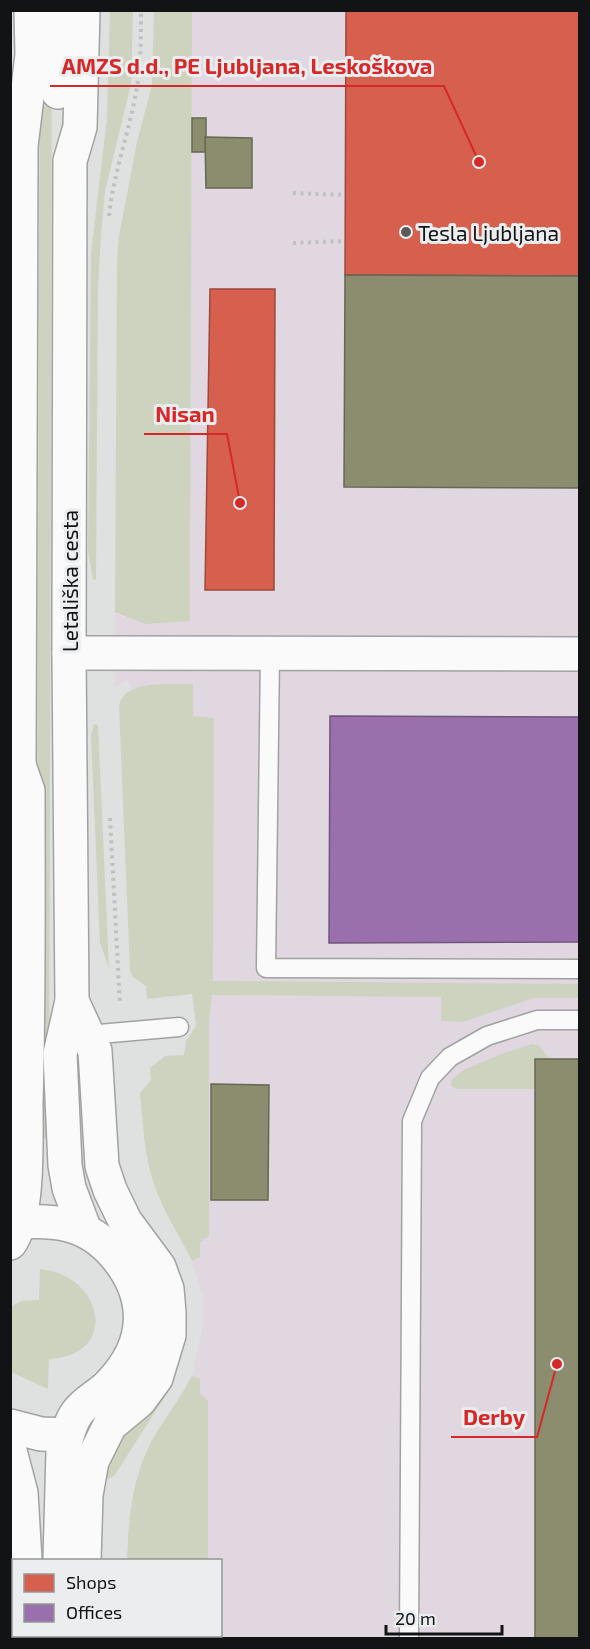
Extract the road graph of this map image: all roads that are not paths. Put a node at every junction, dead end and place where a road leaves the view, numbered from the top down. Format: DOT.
graph roads {
  1 [pos="31,10"];
  2 [pos="59,10"];
  3 [pos="83,10"];
  4 [pos="10,84"];
  5 [pos="21,146"];
  6 [pos="70,161"];
  7 [pos="16,237"];
  8 [pos="69,653"];
  9 [pos="270,654"];
  10 [pos="579,654"];
  11 [pos="15,778"];
  12 [pos="579,969"];
  13 [pos="72,1001"];
  14 [pos="579,1020"];
  15 [pos="179,1027"];
  16 [pos="88,1035"];
  17 [pos="84,1228"];
  18 [pos="14,1230"];
  19 [pos="10,1426"];
  20 [pos="67,1435"];
  21 [pos="10,1451"];
  22 [pos="25,1559"];
  23 [pos="60,1559"];
  24 [pos="84,1559"];
  25 [pos="410,1638"];
  1 -- 5 [label="main road"];
  2 -- 6 [label="main road, Letališka cesta"];
  3 -- 6 [label="main road, Letališka cesta"];
  4 -- 5 [label="main road"];
  5 -- 7 [label="main road"];
  6 -- 8 [label="main road, Letališka cesta"];
  7 -- 11 [label="main road"];
  8 -- 9 [label="main road"];
  8 -- 13 [label="main road, Letališka cesta"];
  9 -- 10 [label="main road"];
  9 -- 12 [label="lane"];
  11 -- 18 [label="main road"];
  13 -- 16 [label="main road, Letališka cesta"];
  13 -- 17 [label="main road, Letališka cesta"];
  14 -- 25 [label="lane"];
  15 -- 16 [label="lane"];
  16 -- 24 [label="main road, Letališka cesta"];
  17 -- 18 [label="main road"];
  17 -- 20 [label="main road, Letališka cesta"];
  19 -- 20 [label="main road"];
  20 -- 23 [label="main road, Letališka cesta"];
  21 -- 22 [label="main road"];
}
